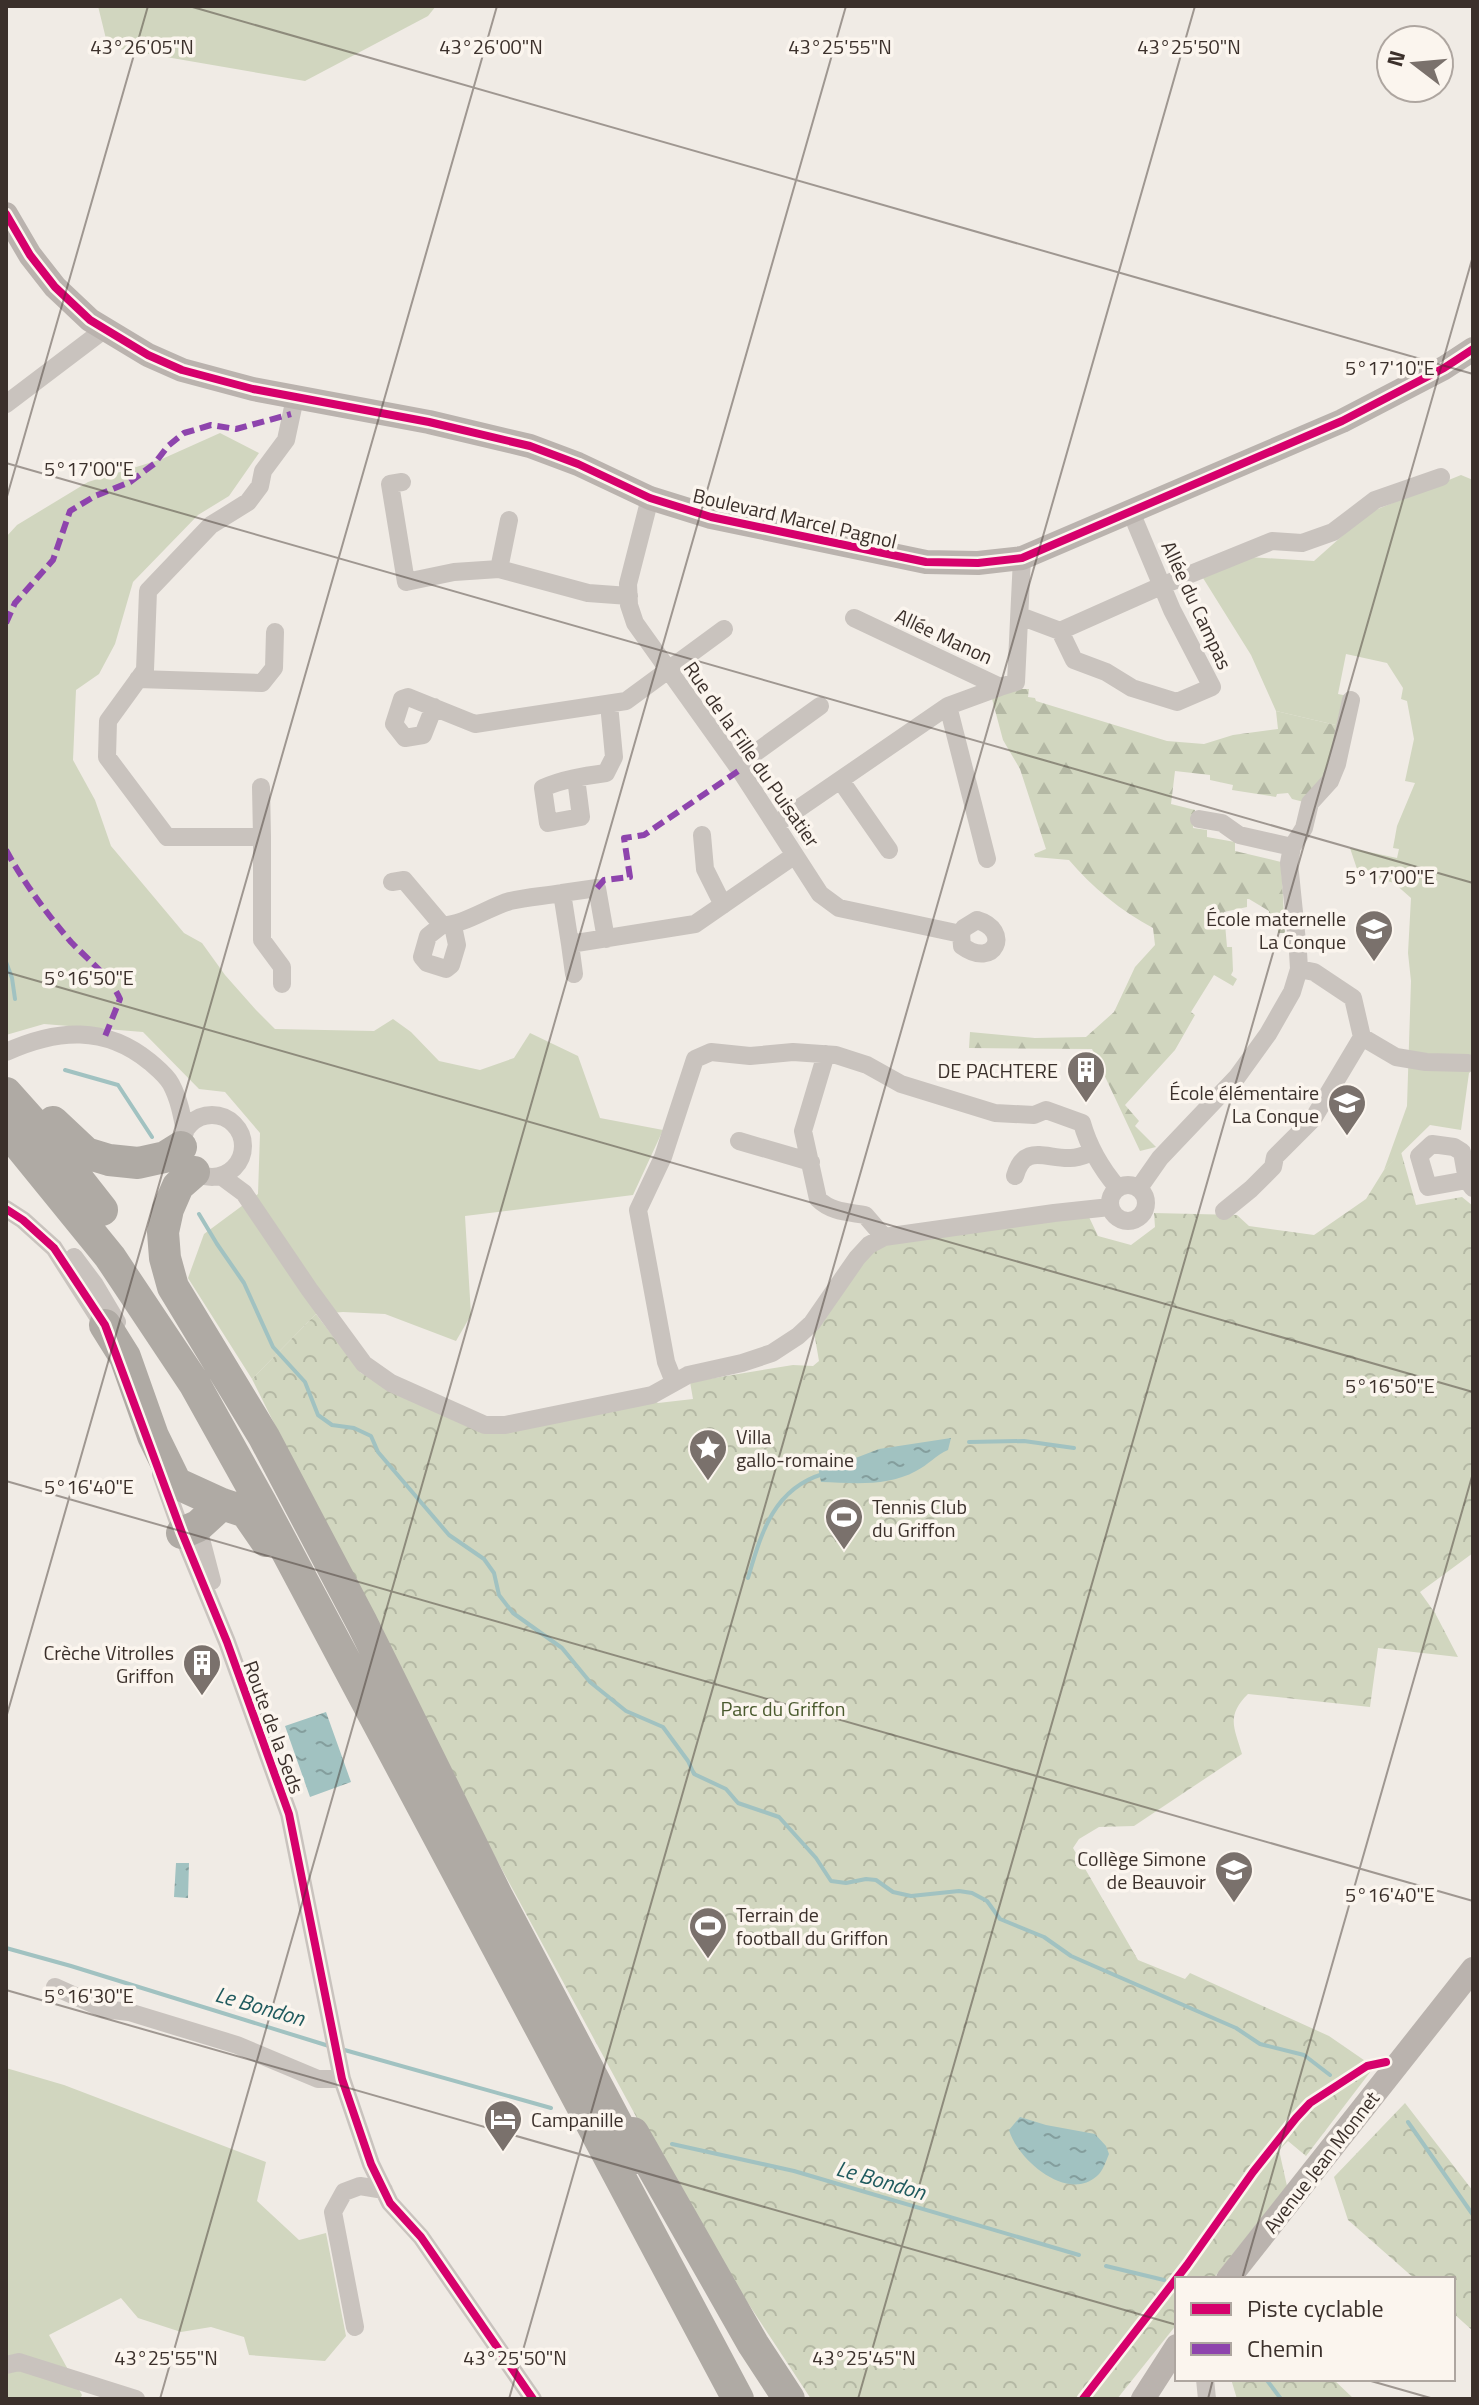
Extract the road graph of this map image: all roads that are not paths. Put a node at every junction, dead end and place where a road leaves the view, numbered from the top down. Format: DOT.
graph roads {
  1 [pos="6,214"];
  2 [pos="105,329"];
  3 [pos="1473,349"];
  4 [pos="295,398"];
  5 [pos="6,404"];
  6 [pos="1441,477"];
  7 [pos="402,482"];
  8 [pos="650,498"];
  9 [pos="1131,512"];
  10 [pos="509,520"];
  11 [pos="1022,558"];
  12 [pos="499,569"];
  13 [pos="1161,586"];
  14 [pos="629,596"];
  15 [pos="1020,616"];
  16 [pos="854,618"];
  17 [pos="724,629"];
  18 [pos="1060,631"];
  19 [pos="275,632"];
  20 [pos="668,670"];
  21 [pos="138,679"];
  22 [pos="1008,685"];
  23 [pos="1351,700"];
  24 [pos="609,704"];
  25 [pos="820,706"];
  26 [pos="948,706"];
  27 [pos="434,707"];
  28 [pos="737,766"];
  29 [pos="576,778"];
  30 [pos="841,781"];
  31 [pos="261,787"];
  32 [pos="1199,819"];
  33 [pos="776,824"];
  34 [pos="702,835"];
  35 [pos="262,837"];
  36 [pos="1292,847"];
  37 [pos="889,850"];
  38 [pos="795,855"];
  39 [pos="987,859"];
  40 [pos="392,882"];
  41 [pos="562,893"];
  42 [pos="723,905"];
  43 [pos="961,934"];
  44 [pos="606,939"];
  45 [pos="570,944"];
  46 [pos="1299,969"];
  47 [pos="574,974"];
  48 [pos="282,984"];
  49 [pos="1362,1037"];
  50 [pos="826,1054"];
  51 [pos="8,1058"];
  52 [pos="1468,1063"];
  53 [pos="170,1084"];
  54 [pos="6,1093"];
  55 [pos="214,1116"];
  56 [pos="6,1129"];
  57 [pos="739,1141"];
  58 [pos="1093,1152"];
  59 [pos="195,1157"];
  60 [pos="241,1157"];
  61 [pos="811,1162"];
  62 [pos="1015,1176"];
  63 [pos="1117,1187"];
  64 [pos="1139,1188"];
  65 [pos="244,1193"];
  66 [pos="6,1197"];
  67 [pos="1110,1207"];
  68 [pos="6,1209"];
  69 [pos="1224,1211"];
  70 [pos="884,1237"];
  71 [pos="105,1325"];
  72 [pos="674,1382"];
  73 [pos="183,1487"];
  74 [pos="222,1504"];
  75 [pos="190,1529"];
  76 [pos="444,1820"];
  77 [pos="498,1898"];
  78 [pos="1473,1969"];
  79 [pos="55,1987"];
  80 [pos="1473,1987"];
  81 [pos="340,2072"];
  82 [pos="1377,2101"];
  83 [pos="580,2103"];
  84 [pos="384,2190"];
  85 [pos="1230,2277"];
  86 [pos="1247,2277"];
  87 [pos="355,2327"];
  88 [pos="1175,2349"];
  89 [pos="6,2365"];
  90 [pos="1175,2368"];
  91 [pos="136,2399"];
  92 [pos="533,2399"];
  93 [pos="722,2399"];
  94 [pos="738,2399"];
  95 [pos="762,2399"];
  96 [pos="789,2399"];
  97 [pos="1146,2399"];
  1 -- 2 [label="street, Boulevard Marcel Pagnol"];
  2 -- 4 [label="street, Boulevard Marcel Pagnol"];
  2 -- 5 [label="street"];
  3 -- 9 [label="street, Boulevard Marcel Pagnol"];
  4 -- 8 [label="street, Boulevard Marcel Pagnol"];
  4 -- 21 [label="street"];
  6 -- 13 [label="street"];
  7 -- 12 [label="street"];
  8 -- 11 [label="street, Boulevard Marcel Pagnol"];
  8 -- 14 [label="street, Rue de la Fille du Puisatier"];
  9 -- 11 [label="street, Boulevard Marcel Pagnol"];
  9 -- 13 [label="street, Allée du Campas"];
  10 -- 12 [label="street"];
  11 -- 15 [label="street"];
  12 -- 14 [label="street"];
  13 -- 18 [label="street"];
  13 -- 18 [label="street, Allée du Campas"];
  14 -- 20 [label="street, Rue de la Fille du Puisatier"];
  15 -- 18 [label="street"];
  15 -- 22 [label="street"];
  16 -- 22 [label="street, Allée Manon"];
  17 -- 20 [label="street"];
  19 -- 21 [label="street"];
  20 -- 24 [label="street"];
  20 -- 28 [label="street, Rue de la Fille du Puisatier"];
  21 -- 35 [label="street"];
  22 -- 26 [label="street"];
  23 -- 36 [label="street"];
  24 -- 27 [label="street"];
  24 -- 29 [label="street"];
  25 -- 28 [label="street"];
  26 -- 30 [label="street"];
  26 -- 39 [label="street"];
  28 -- 33 [label="street, Rue de la Fille du Puisatier"];
  30 -- 33 [label="street"];
  30 -- 37 [label="street"];
  31 -- 35 [label="street"];
  32 -- 36 [label="street"];
  33 -- 38 [label="street, Rue de la Fille du Puisatier"];
  34 -- 42 [label="street"];
  35 -- 48 [label="street"];
  36 -- 46 [label="street"];
  38 -- 42 [label="street"];
  38 -- 43 [label="street, Rue de la Fille du Puisatier"];
  40 -- 41 [label="street"];
  41 -- 44 [label="street"];
  41 -- 45 [label="street"];
  42 -- 44 [label="street"];
  44 -- 45 [label="street"];
  45 -- 47 [label="street"];
  46 -- 49 [label="street"];
  46 -- 64 [label="street"];
  49 -- 52 [label="street"];
  49 -- 69 [label="street"];
  50 -- 58 [label="street"];
  50 -- 61 [label="street"];
  50 -- 72 [label="street"];
  51 -- 53 [label="street"];
  51 -- 59 [label="highway"];
  53 -- 55 [label="street"];
  53 -- 59 [label="street"];
  54 -- 76 [label="highway"];
  55 -- 59 [label="street"];
  55 -- 60 [label="street"];
  56 -- 76 [label="highway"];
  57 -- 61 [label="street"];
  58 -- 62 [label="street"];
  58 -- 63 [label="street"];
  59 -- 60 [label="street"];
  59 -- 65 [label="street"];
  59 -- 76 [label="highway"];
  60 -- 65 [label="street"];
  61 -- 70 [label="street"];
  63 -- 64 [label="street"];
  63 -- 67 [label="street"];
  64 -- 67 [label="street"];
  65 -- 72 [label="street"];
  66 -- 73 [label="street, Route de la Seds"];
  67 -- 70 [label="street"];
  68 -- 71 [label="street, Route de la Seds"];
  70 -- 72 [label="street"];
  71 -- 73 [label="highway"];
  71 -- 75 [label="street, Route de la Seds"];
  73 -- 74 [label="highway"];
  73 -- 75 [label="street, Route de la Seds"];
  74 -- 75 [label="highway"];
  74 -- 76 [label="highway"];
  75 -- 81 [label="street, Route de la Seds"];
  76 -- 77 [label="highway"];
  76 -- 83 [label="highway"];
  77 -- 95 [label="highway"];
  77 -- 96 [label="highway"];
  78 -- 82 [label="street, Avenue Jean Monnet"];
  79 -- 81 [label="street"];
  80 -- 82 [label="street, Avenue Jean Monnet"];
  81 -- 84 [label="street, Route de la Seds"];
  82 -- 85 [label="street, Avenue Jean Monnet"];
  82 -- 86 [label="street, Avenue Jean Monnet"];
  83 -- 93 [label="highway"];
  83 -- 94 [label="highway"];
  84 -- 87 [label="street"];
  84 -- 92 [label="street, Route de la Seds"];
  88 -- 97 [label="street"];
  89 -- 91 [label="street"];
  90 -- 97 [label="street"];
}
